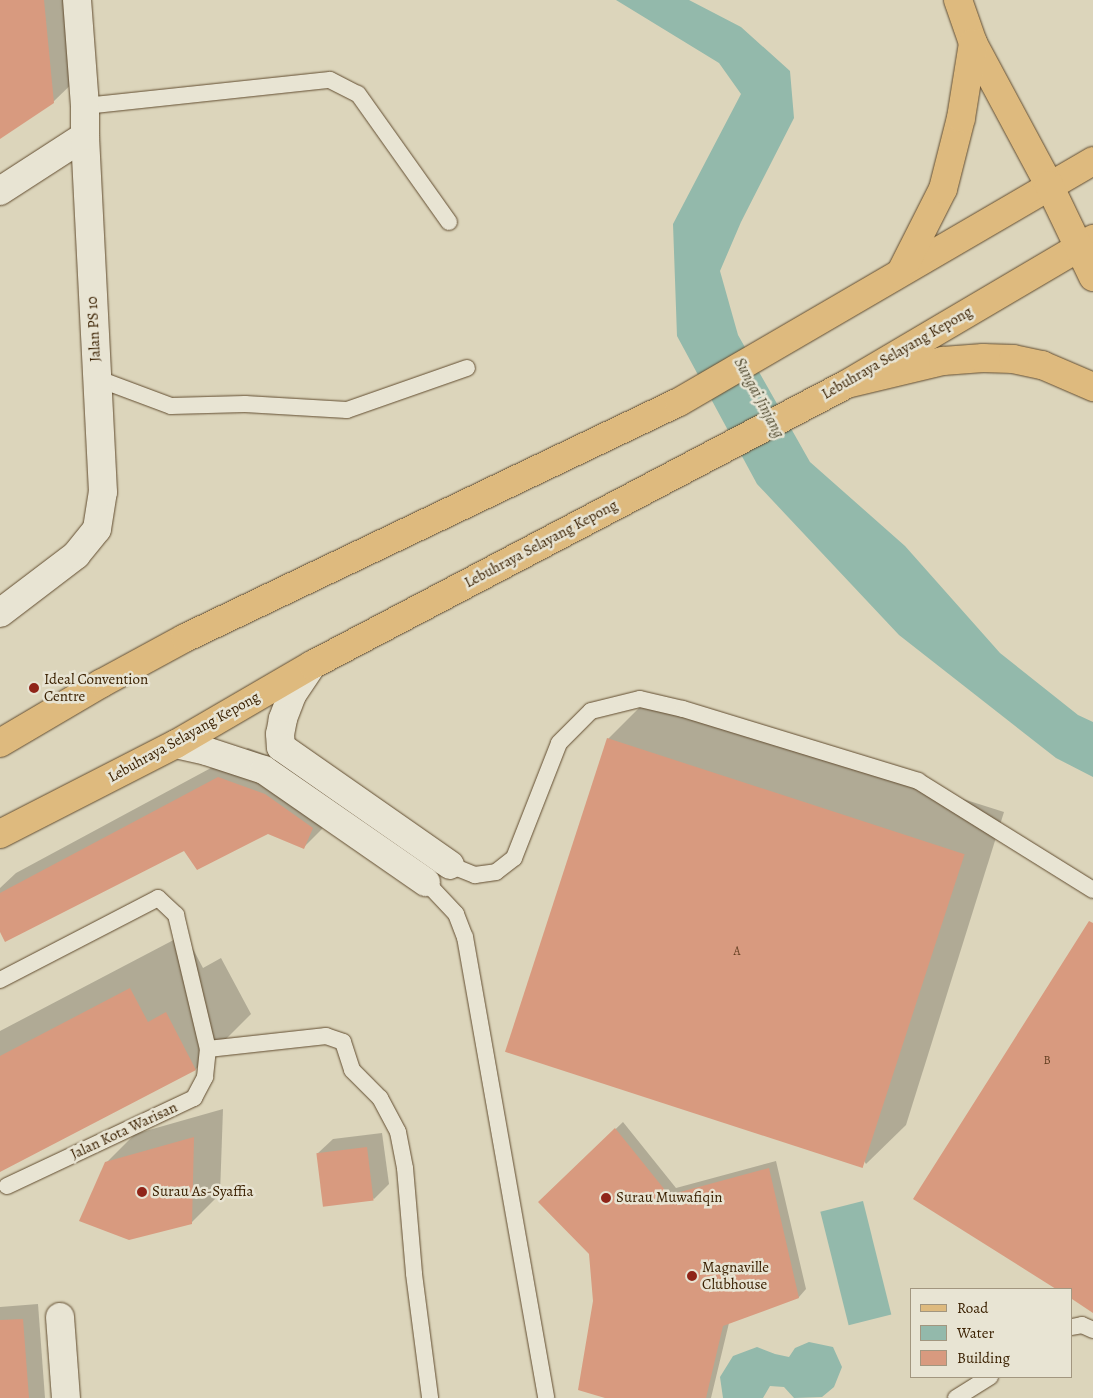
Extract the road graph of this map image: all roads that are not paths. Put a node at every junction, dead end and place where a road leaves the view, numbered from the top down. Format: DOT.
graph roads {
  1 [pos="77,0"];
  2 [pos="958,0"];
  3 [pos="973,43"];
  4 [pos="85,106"];
  5 [pos="85,136"];
  6 [pos="1089,163"];
  7 [pos="1049,185"];
  8 [pos="0,191"];
  9 [pos="448,222"];
  10 [pos="1085,244"];
  11 [pos="900,272"];
  12 [pos="1093,277"];
  13 [pos="468,368"];
  14 [pos="96,378"];
  15 [pos="847,384"];
  16 [pos="1093,387"];
  17 [pos="0,613"];
  18 [pos="312,665"];
  19 [pos="0,743"];
  20 [pos="176,744"];
  21 [pos="394,826"];
  22 [pos="0,834"];
  23 [pos="379,849"];
  24 [pos="450,865"];
  25 [pos="426,882"];
  26 [pos="1093,890"];
  27 [pos="0,980"];
  28 [pos="208,1049"];
  29 [pos="7,1186"];
  30 [pos="60,1317"];
  31 [pos="1073,1327"];
  32 [pos="1093,1330"];
  33 [pos="988,1378"];
  34 [pos="66,1398"];
  35 [pos="430,1398"];
  36 [pos="546,1398"];
  37 [pos="956,1398"];
  1 -- 4 [label="street, Jalan PS 10"];
  2 -- 3 [label="main road"];
  3 -- 7 [label="main road"];
  3 -- 11 [label="main road"];
  4 -- 5 [label="street, Jalan PS 10"];
  4 -- 9 [label="lane"];
  5 -- 8 [label="street"];
  5 -- 14 [label="street, Jalan PS 10"];
  6 -- 7 [label="main road"];
  7 -- 10 [label="main road"];
  7 -- 11 [label="main road"];
  10 -- 12 [label="main road"];
  10 -- 15 [label="main road, Lebuhraya Selayang Kepong"];
  11 -- 19 [label="main road"];
  13 -- 14 [label="lane"];
  14 -- 17 [label="street, Jalan PS 10"];
  15 -- 16 [label="main road"];
  15 -- 18 [label="main road, Lebuhraya Selayang Kepong"];
  18 -- 20 [label="main road, Lebuhraya Selayang Kepong"];
  18 -- 21 [label="street"];
  20 -- 22 [label="main road, Lebuhraya Selayang Kepong"];
  20 -- 23 [label="street"];
  21 -- 23 [label="street"];
  21 -- 24 [label="street"];
  23 -- 25 [label="street"];
  24 -- 26 [label="lane"];
  25 -- 36 [label="lane"];
  27 -- 28 [label="lane, Jalan Kota Warisan"];
  28 -- 29 [label="lane, Jalan Kota Warisan"];
  28 -- 35 [label="lane"];
  30 -- 34 [label="street"];
  31 -- 32 [label="lane"];
  33 -- 37 [label="lane"];
}
